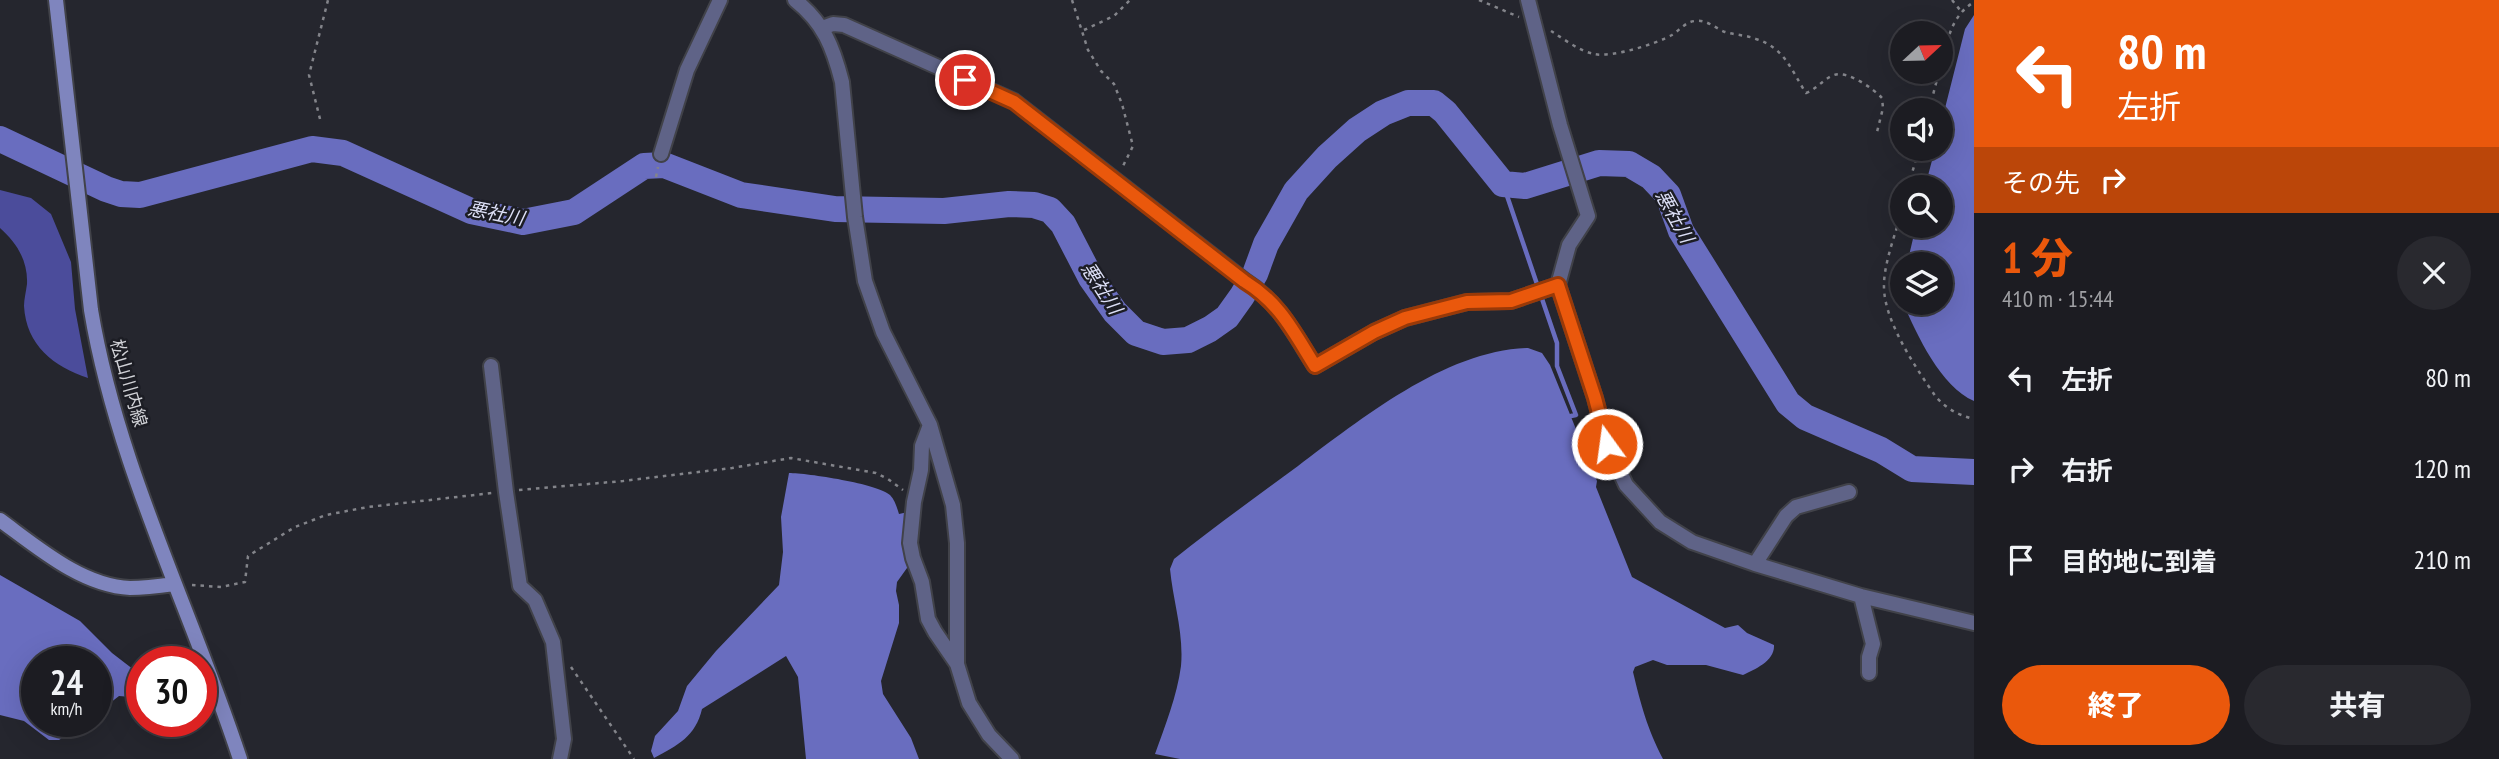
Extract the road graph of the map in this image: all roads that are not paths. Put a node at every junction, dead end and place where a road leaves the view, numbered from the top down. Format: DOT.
graph roads {
  1 [pos="56,0"];
  2 [pos="720,0"];
  3 [pos="795,0"];
  4 [pos="1528,0"];
  5 [pos="822,28"];
  6 [pos="661,154"];
  7 [pos="1546,290"];
  8 [pos="491,366"];
  9 [pos="930,425"];
  10 [pos="1849,492"];
  11 [pos="0,520"];
  12 [pos="1755,564"];
  13 [pos="174,584"];
  14 [pos="1861,596"];
  15 [pos="1974,623"];
  16 [pos="957,664"];
  17 [pos="1869,673"];
  18 [pos="240,759"];
  19 [pos="560,759"];
  20 [pos="1012,759"];
  1 -- 13 [label="main road, 松山川内線"];
  2 -- 6 [label="street"];
  3 -- 5 [label="street"];
  4 -- 7 [label="street"];
  5 -- 7 [label="street"];
  5 -- 9 [label="street"];
  7 -- 12 [label="street"];
  8 -- 19 [label="street"];
  9 -- 16 [label="street"];
  9 -- 16 [label="street"];
  10 -- 12 [label="street"];
  11 -- 13 [label="main road"];
  12 -- 14 [label="street"];
  13 -- 18 [label="main road, 松山川内線"];
  14 -- 15 [label="street"];
  14 -- 17 [label="street"];
  16 -- 20 [label="street"];
}
